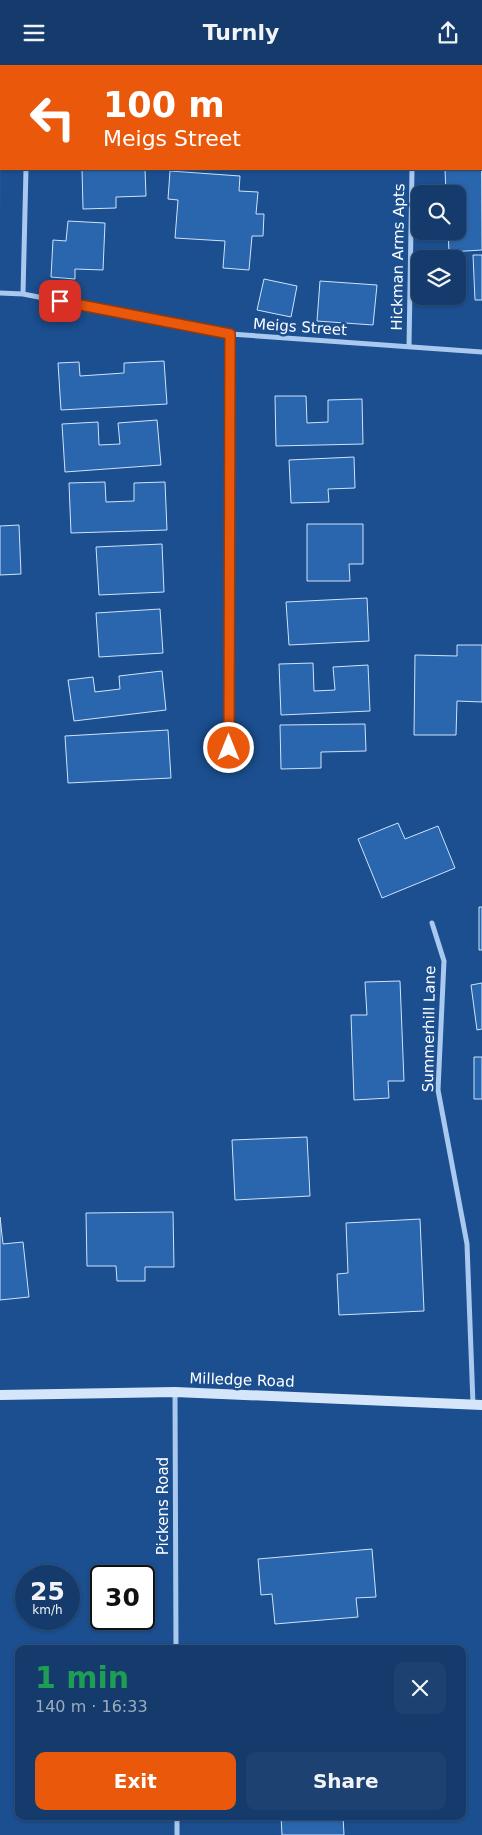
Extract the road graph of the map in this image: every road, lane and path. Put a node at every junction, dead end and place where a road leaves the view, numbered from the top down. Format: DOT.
graph roads {
  1 [pos="26,170"];
  2 [pos="412,170"];
  3 [pos="0,293"];
  4 [pos="23,293"];
  5 [pos="230,334"];
  6 [pos="409,347"];
  7 [pos="482,352"];
  8 [pos="229,748"];
  9 [pos="432,923"];
  10 [pos="175,1392"];
  11 [pos="0,1395"];
  12 [pos="478,1405"];
  13 [pos="176,1645"];
  14 [pos="177,1820"];
  15 [pos="177,1835"];
  1 -- 4 [label="street"];
  2 -- 6 [label="street, Hickman Arms Apts"];
  3 -- 4 [label="street, Meigs Street"];
  4 -- 5 [label="street, Meigs Street"];
  5 -- 6 [label="street, Meigs Street"];
  5 -- 8 [label="street"];
  6 -- 7 [label="street, Meigs Street"];
  9 -- 12 [label="street, Summerhill Lane"];
  10 -- 11 [label="street, Milledge Road"];
  10 -- 12 [label="street, Milledge Road"];
  10 -- 13 [label="street, Pickens Road"];
  14 -- 15 [label="street"];
}
